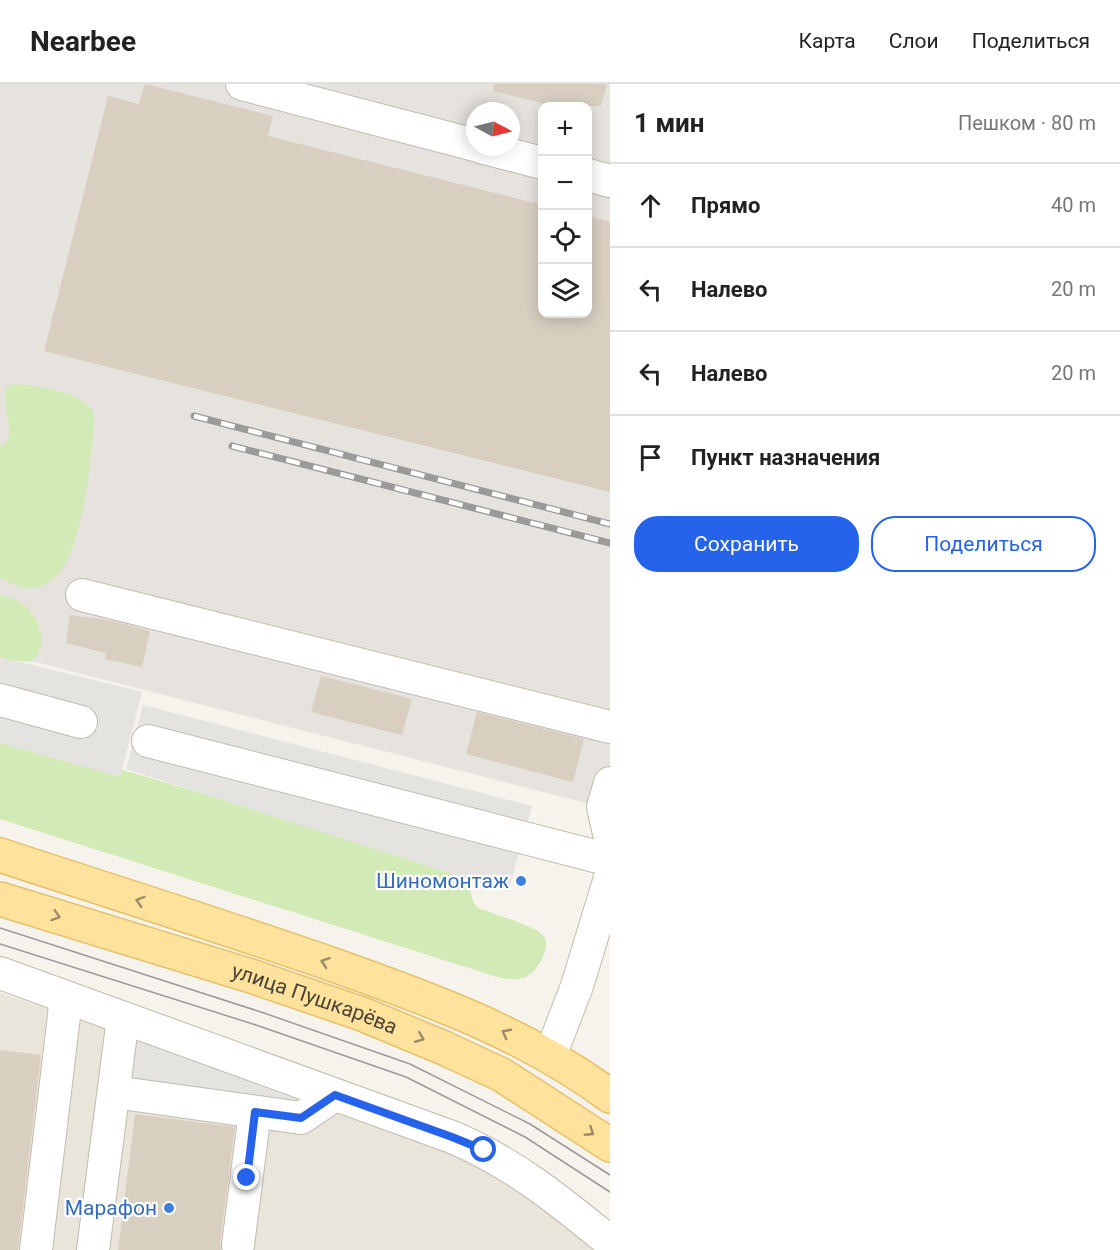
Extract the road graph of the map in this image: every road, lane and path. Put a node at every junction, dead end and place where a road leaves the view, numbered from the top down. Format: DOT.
graph roads {
  1 [pos="242,84"];
  2 [pos="466,143"];
  3 [pos="516,156"];
  4 [pos="538,162"];
  5 [pos="592,176"];
  6 [pos="610,181"];
  7 [pos="82,595"];
  8 [pos="0,700"];
  9 [pos="81,722"];
  10 [pos="610,727"];
  11 [pos="148,741"];
  12 [pos="610,783"];
  13 [pos="610,838"];
  14 [pos="0,855"];
  15 [pos="610,860"];
  16 [pos="610,878"];
  17 [pos="0,899"];
  18 [pos="0,973"];
  19 [pos="65,997"];
  20 [pos="123,1018"];
  21 [pos="550,1056"];
  22 [pos="114,1092"];
  23 [pos="335,1095"];
  24 [pos="610,1096"];
  25 [pos="255,1112"];
  26 [pos="610,1145"];
  27 [pos="610,1242"];
  28 [pos="238,1245"];
  29 [pos="36,1250"];
  30 [pos="93,1250"];
  1 -- 2 [label="street"];
  3 -- 4 [label="street"];
  5 -- 6 [label="street"];
  7 -- 10 [label="street"];
  8 -- 9 [label="street"];
  11 -- 15 [label="street"];
  12 -- 13 [label="street"];
  21 -- 14 [label="main road, улица Пушкарёва, one-way"];
  16 -- 21 [label="street"];
  17 -- 26 [label="main road, улица Пушкарёва, one-way"];
  18 -- 19 [label="street"];
  19 -- 20 [label="street"];
  19 -- 29 [label="street"];
  20 -- 22 [label="street"];
  20 -- 23 [label="street"];
  21 -- 24 [label="main road, улица Пушкарёва"];
  22 -- 25 [label="street"];
  22 -- 30 [label="street"];
  23 -- 25 [label="street"];
  23 -- 27 [label="street"];
  25 -- 28 [label="street"];
}
